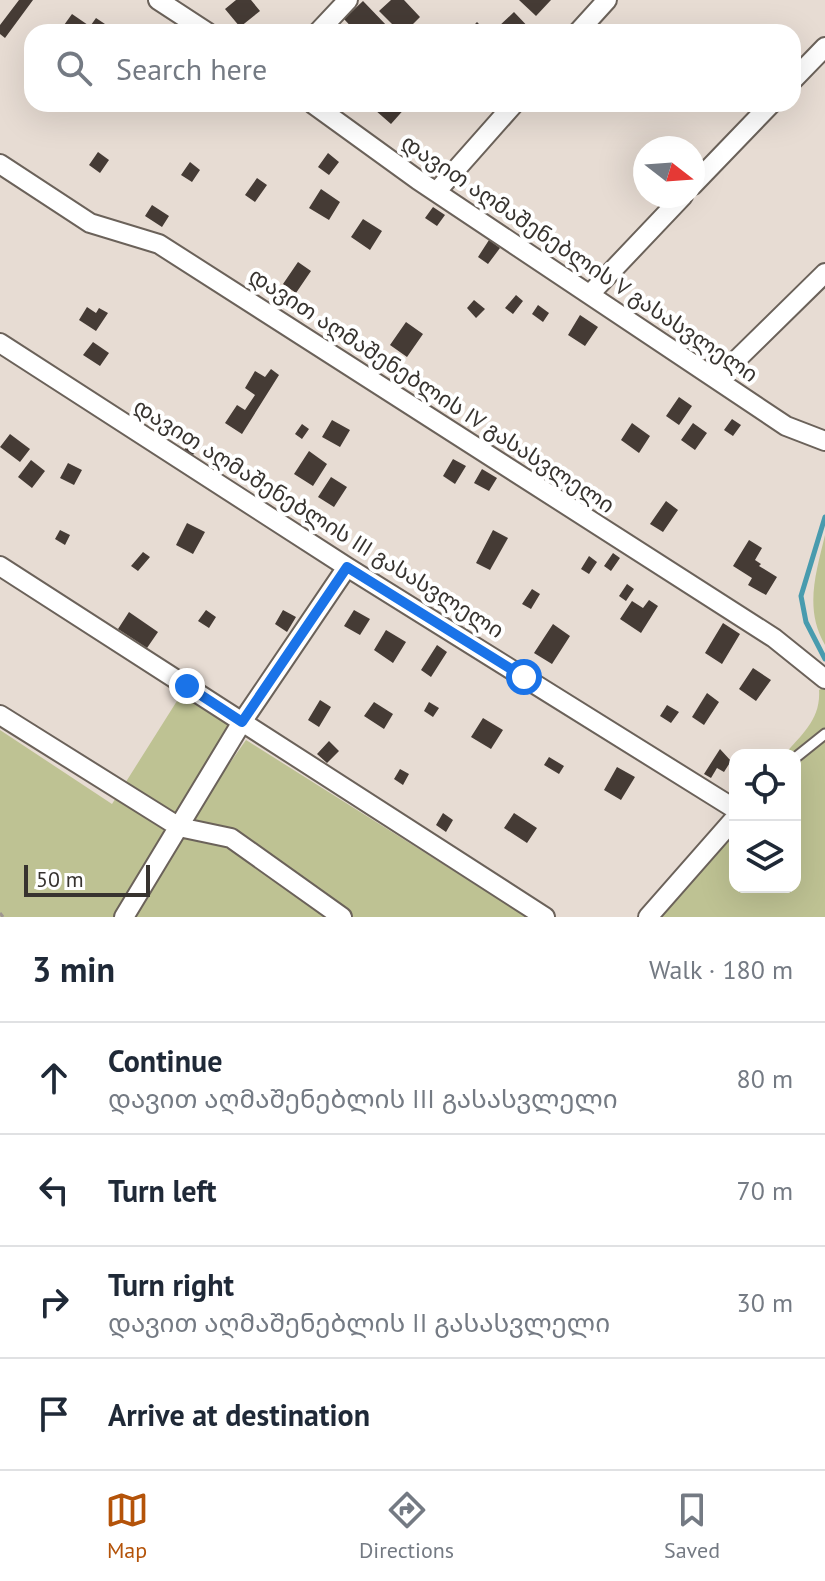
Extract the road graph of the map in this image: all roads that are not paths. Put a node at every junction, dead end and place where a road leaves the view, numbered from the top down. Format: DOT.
graph roads {
  1 [pos="158,0"];
  2 [pos="348,0"];
  3 [pos="607,0"];
  4 [pos="195,24"];
  5 [pos="326,24"];
  6 [pos="585,24"];
  7 [pos="825,47"];
  8 [pos="801,72"];
  9 [pos="324,112"];
  10 [pos="507,112"];
  11 [pos="763,112"];
  12 [pos="0,164"];
  13 [pos="705,173"];
  14 [pos="437,191"];
  15 [pos="672,208"];
  16 [pos="825,273"];
  17 [pos="590,294"];
  18 [pos="0,343"];
  19 [pos="717,379"];
  20 [pos="825,441"];
  21 [pos="0,566"];
  22 [pos="347,567"];
  23 [pos="825,679"];
  24 [pos="0,715"];
  25 [pos="242,722"];
  26 [pos="825,734"];
  27 [pos="801,752"];
  28 [pos="729,805"];
  29 [pos="732,821"];
  30 [pos="179,827"];
  31 [pos="124,917"];
  32 [pos="342,917"];
  33 [pos="545,917"];
  34 [pos="648,917"];
  1 -- 4 [label="street"];
  2 -- 5 [label="street"];
  3 -- 6 [label="street"];
  7 -- 8 [label="street"];
  9 -- 14 [label="street, დავით აღმაშენებლის V გასასვლელი"];
  10 -- 14 [label="street"];
  11 -- 13 [label="street"];
  12 -- 23 [label="street, დავით აღმაშენებლის IV გასასვლელი"];
  14 -- 17 [label="street, დავით აღმაშენებლის V გასასვლელი"];
  15 -- 17 [label="street"];
  16 -- 19 [label="street"];
  17 -- 19 [label="street, დავით აღმაშენებლის V გასასვლელი"];
  18 -- 22 [label="street, დავით აღმაშენებლის III გასასვლელი"];
  19 -- 20 [label="street, დავით აღმაშენებლის V გასასვლელი"];
  21 -- 25 [label="street"];
  22 -- 25 [label="street"];
  22 -- 28 [label="street, დავით აღმაშენებლის III გასასვლელი"];
  24 -- 30 [label="street"];
  25 -- 30 [label="street"];
  25 -- 33 [label="street"];
  26 -- 27 [label="lane"];
  29 -- 34 [label="street"];
  30 -- 31 [label="street"];
  30 -- 32 [label="street"];
}
